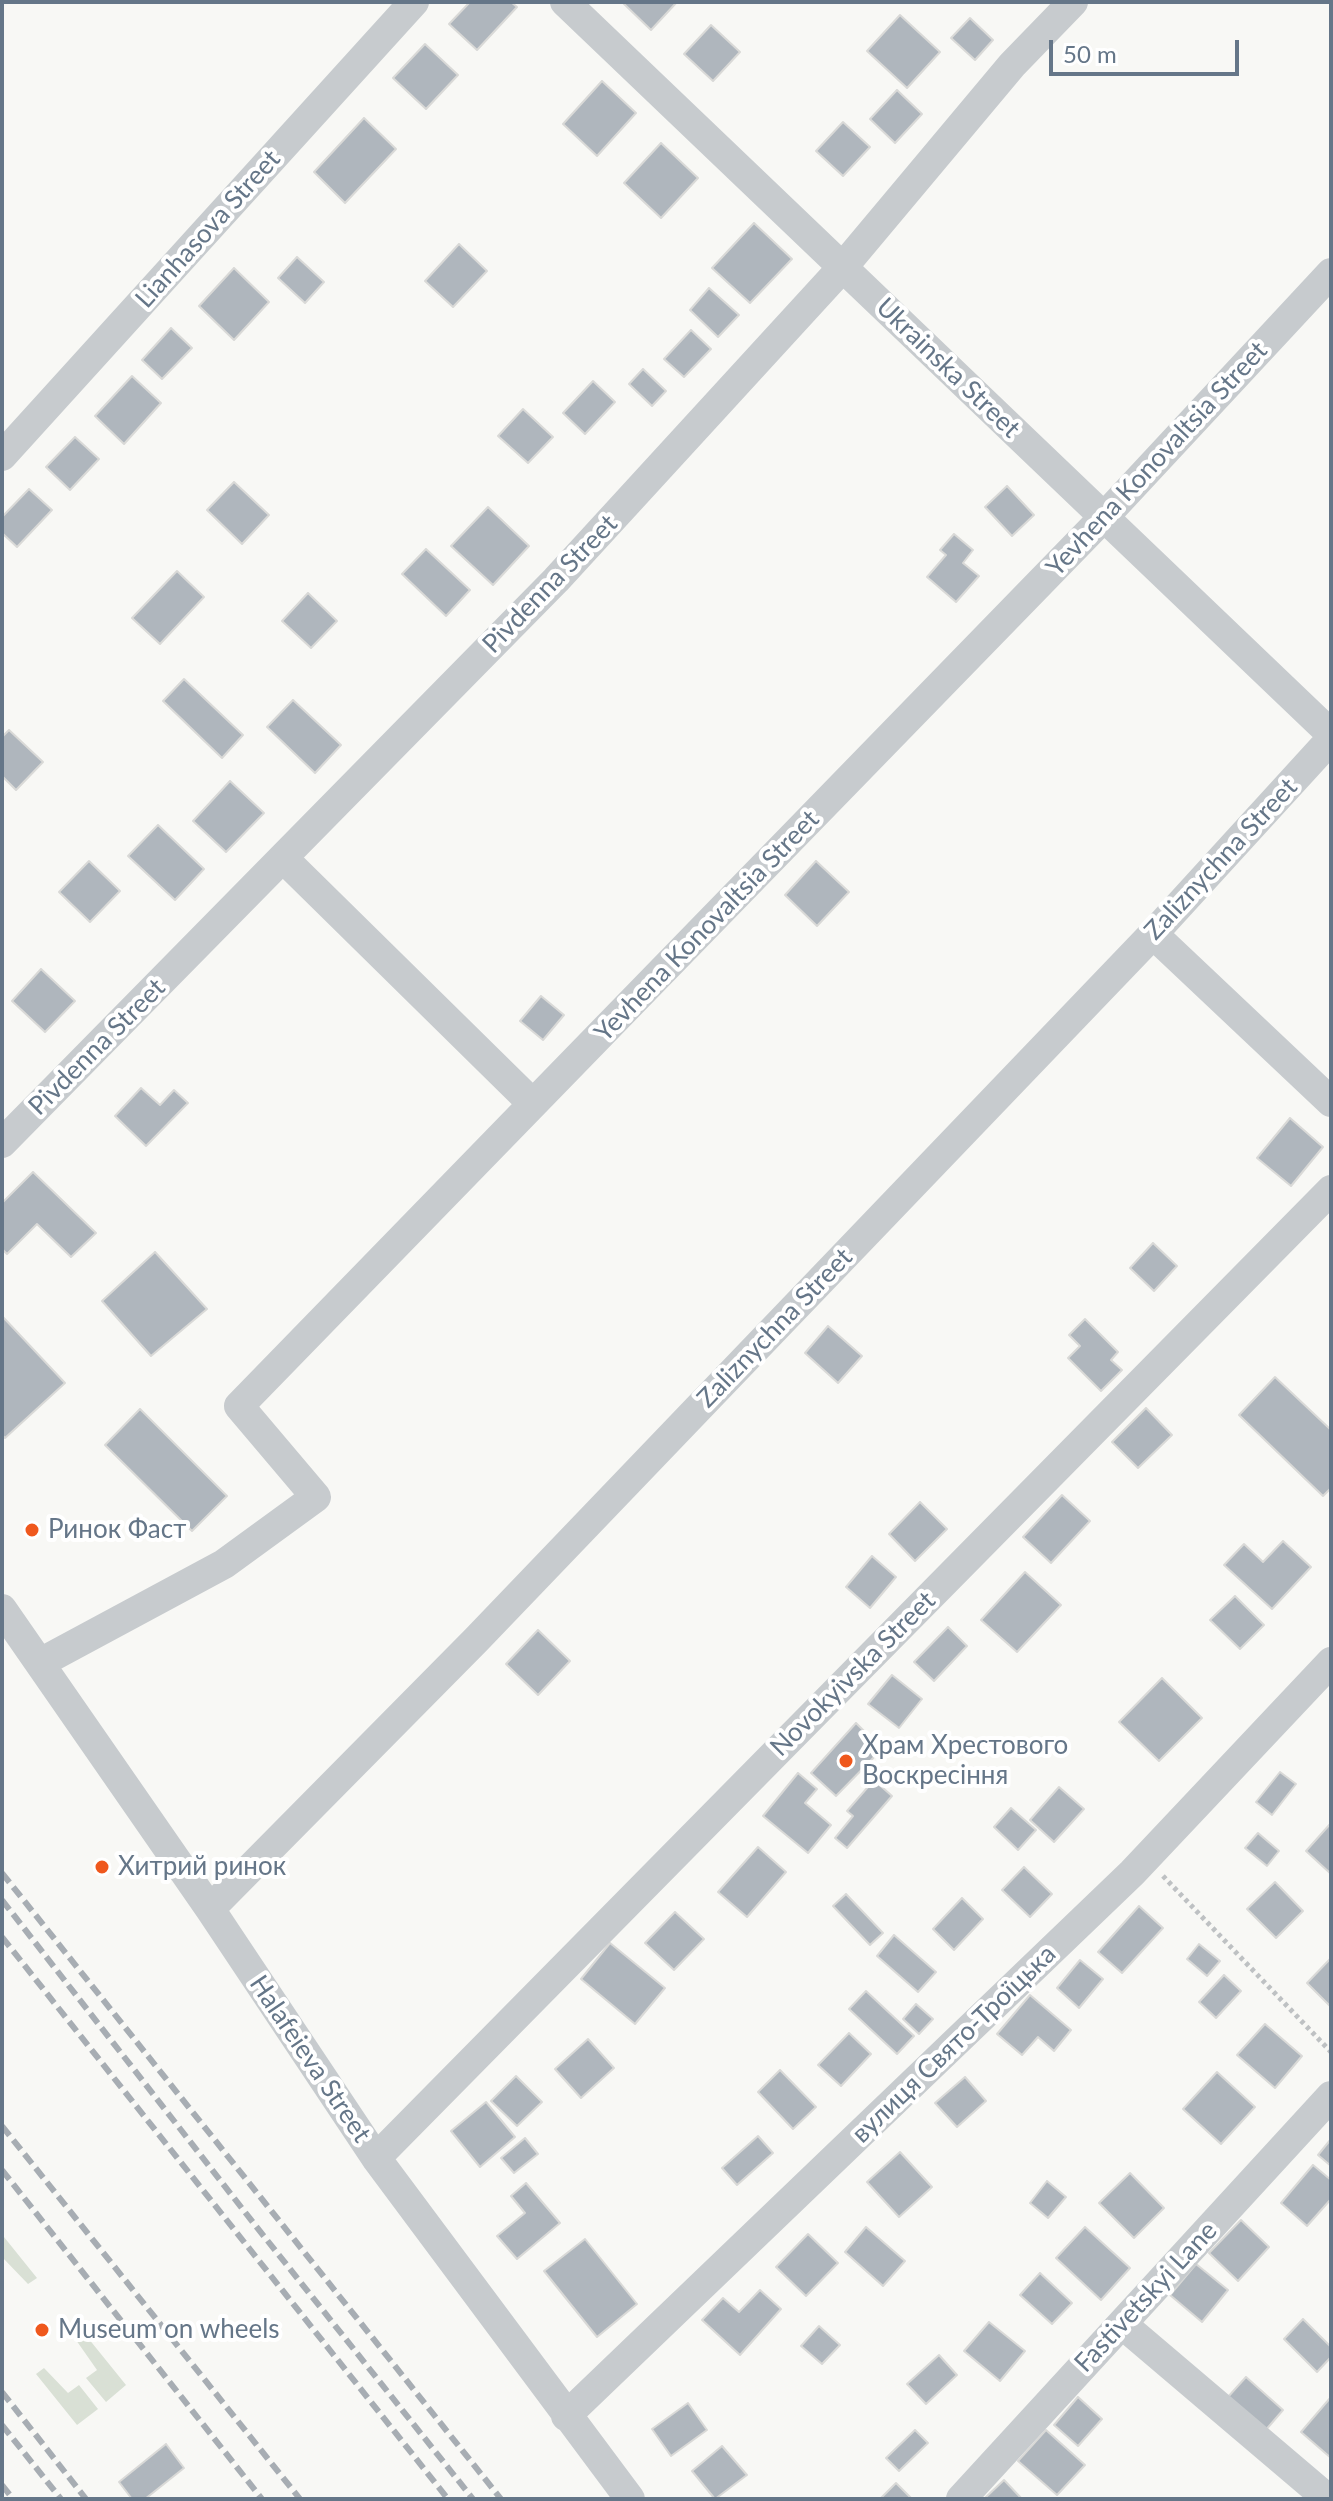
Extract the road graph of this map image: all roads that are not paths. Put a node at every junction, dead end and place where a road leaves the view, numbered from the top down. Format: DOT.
graph roads {
  1 [pos="414,2"];
  2 [pos="565,2"];
  3 [pos="1073,2"];
  4 [pos="842,268"];
  5 [pos="1331,273"];
  6 [pos="2,456"];
  7 [pos="1104,517"];
  8 [pos="1331,737"];
  9 [pos="283,858"];
  10 [pos="1153,934"];
  11 [pos="1331,1102"];
  12 [pos="533,1104"];
  13 [pos="2,1143"];
  14 [pos="1331,1190"];
  15 [pos="2,1609"];
  16 [pos="1331,1662"];
  17 [pos="40,1663"];
  18 [pos="210,1909"];
  19 [pos="1331,2096"];
  20 [pos="376,2158"];
  21 [pos="1122,2324"];
  22 [pos="566,2416"];
  23 [pos="630,2499"];
  24 [pos="961,2499"];
  25 [pos="1328,2499"];
  1 -- 6 [label="street, Lianhasova Street"];
  2 -- 4 [label="street, Ukrainska Street"];
  3 -- 4 [label="street, Pivdenna Street"];
  4 -- 7 [label="street, Ukrainska Street"];
  4 -- 9 [label="street, Pivdenna Street"];
  5 -- 7 [label="street, Yevhena Konovaltsia Street"];
  7 -- 8 [label="street, Ukrainska Street"];
  7 -- 12 [label="street, Yevhena Konovaltsia Street"];
  8 -- 10 [label="street, Zaliznychna Street"];
  9 -- 12 [label="street"];
  9 -- 13 [label="street, Pivdenna Street"];
  10 -- 11 [label="street"];
  10 -- 18 [label="street, Zaliznychna Street"];
  12 -- 17 [label="street, Yevhena Konovaltsia Street"];
  14 -- 20 [label="street, Novokyivska Street"];
  15 -- 17 [label="street, Halafeieva Street"];
  16 -- 22 [label="street, вулиця Свято-Троїцька"];
  17 -- 18 [label="street, Halafeieva Street"];
  18 -- 20 [label="street, Halafeieva Street"];
  19 -- 21 [label="street, Fastivetskyi Lane"];
  20 -- 22 [label="street, Halafeieva Street"];
  21 -- 24 [label="street, Fastivetskyi Lane"];
  21 -- 25 [label="street"];
  22 -- 23 [label="street, Halafeieva Street"];
}
